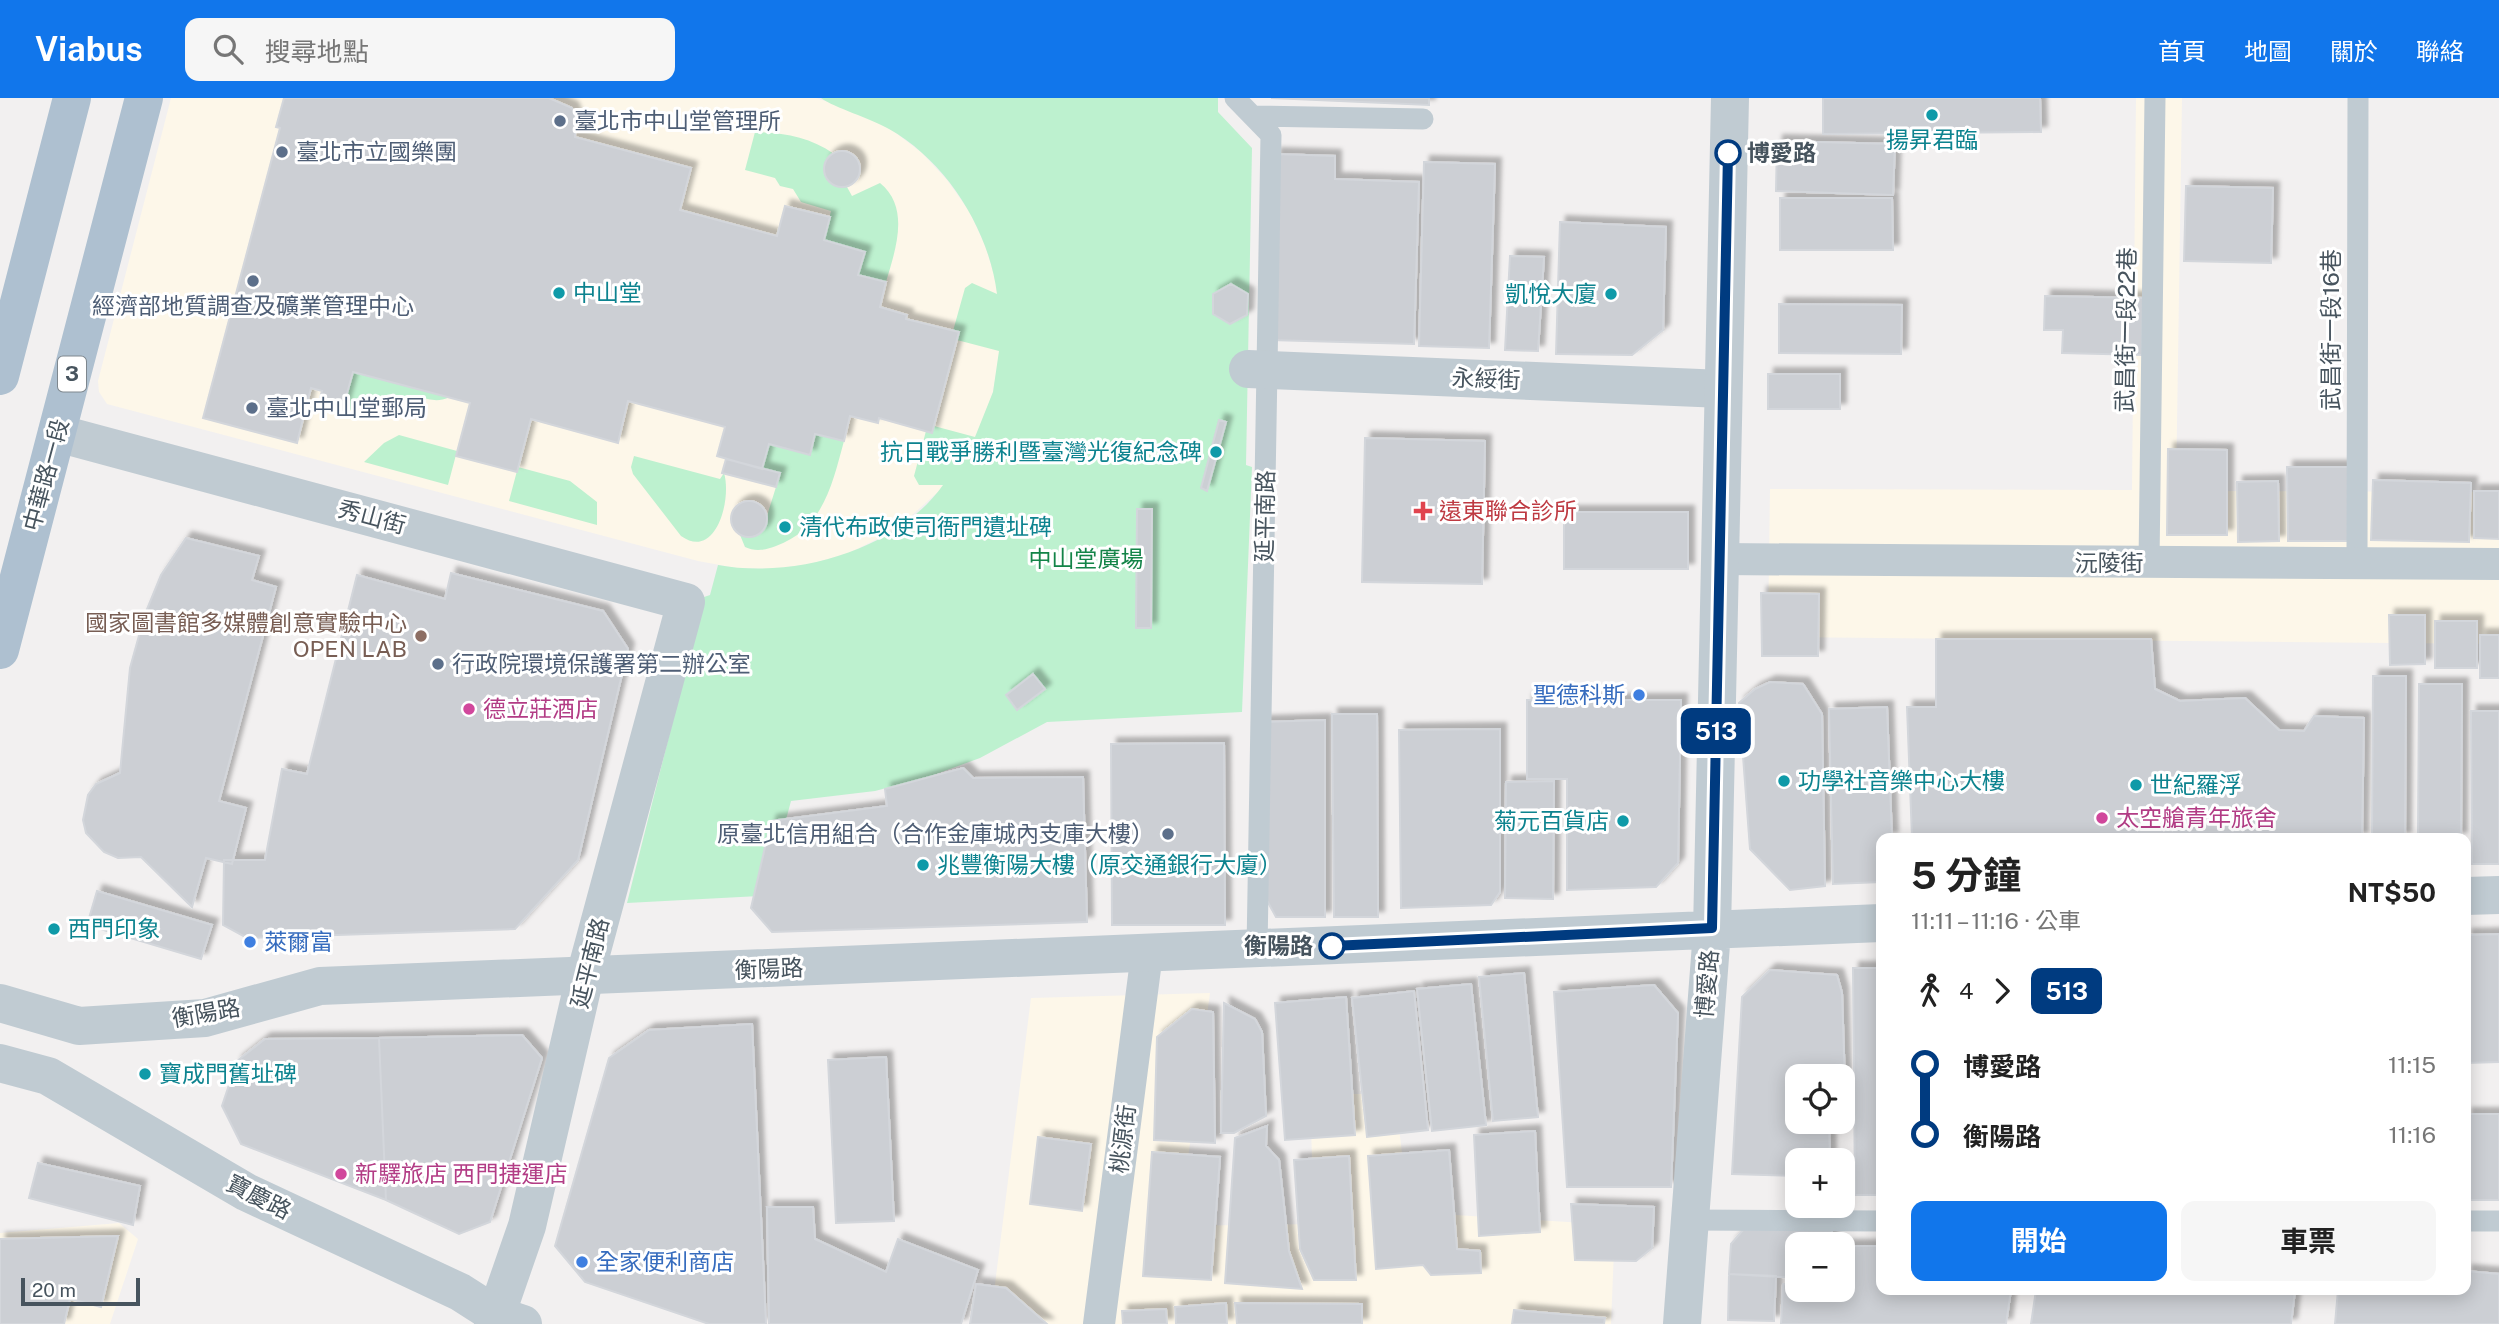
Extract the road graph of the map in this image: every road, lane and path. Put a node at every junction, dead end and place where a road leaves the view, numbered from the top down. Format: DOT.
graph roads {
  1 [pos="72,98"];
  2 [pos="145,98"];
  3 [pos="1235,98"];
  4 [pos="1730,98"];
  5 [pos="2155,98"];
  6 [pos="2358,98"];
  7 [pos="1254,116"];
  8 [pos="1423,119"];
  9 [pos="1258,370"];
  10 [pos="0,376"];
  11 [pos="1723,389"];
  12 [pos="57,433"];
  13 [pos="1720,559"];
  14 [pos="2357,561"];
  15 [pos="2149,563"];
  16 [pos="2499,564"];
  17 [pos="687,601"];
  18 [pos="0,650"];
  19 [pos="2499,895"];
  20 [pos="2471,896"];
  21 [pos="1876,923"];
  22 [pos="1712,928"];
  23 [pos="1257,949"];
  24 [pos="1147,953"];
  25 [pos="585,976"];
  26 [pos="0,1003"];
  27 [pos="0,1063"];
  28 [pos="1689,1220"];
  29 [pos="1876,1221"];
  30 [pos="2471,1221"];
  31 [pos="2499,1221"];
  32 [pos="504,1321"];
  33 [pos="1099,1324"];
  34 [pos="1682,1324"];
  1 -- 10 [label="main road"];
  2 -- 12 [label="main road, 中華路一段 / 3"];
  3 -- 7 [label="lane, 延平南路"];
  4 -- 11 [label="street, 博愛路"];
  5 -- 15 [label="lane, 武昌街一段22巷"];
  6 -- 14 [label="lane, 武昌街一段16巷"];
  7 -- 8 [label="lane"];
  7 -- 9 [label="lane, 延平南路"];
  9 -- 11 [label="street, 永綏街"];
  9 -- 23 [label="lane, 延平南路"];
  11 -- 13 [label="street, 博愛路"];
  12 -- 17 [label="street, 秀山街"];
  12 -- 18 [label="main road, 中華路一段 / 3"];
  13 -- 15 [label="street, 沅陵街"];
  13 -- 22 [label="street, 博愛路"];
  14 -- 15 [label="street, 沅陵街"];
  14 -- 16 [label="street, 沅陵街"];
  17 -- 25 [label="street, 延平南路"];
  19 -- 20 [label="street"];
  21 -- 22 [label="street, 衡陽路"];
  22 -- 23 [label="street, 衡陽路"];
  22 -- 28 [label="street, 博愛路"];
  23 -- 24 [label="street, 衡陽路"];
  24 -- 25 [label="street, 衡陽路"];
  24 -- 33 [label="street, 桃源街"];
  25 -- 26 [label="street, 衡陽路"];
  25 -- 32 [label="street, 延平南路"];
  27 -- 32 [label="street, 寶慶路"];
  28 -- 29 [label="lane"];
  28 -- 34 [label="street, 博愛路"];
  30 -- 31 [label="lane"];
}
